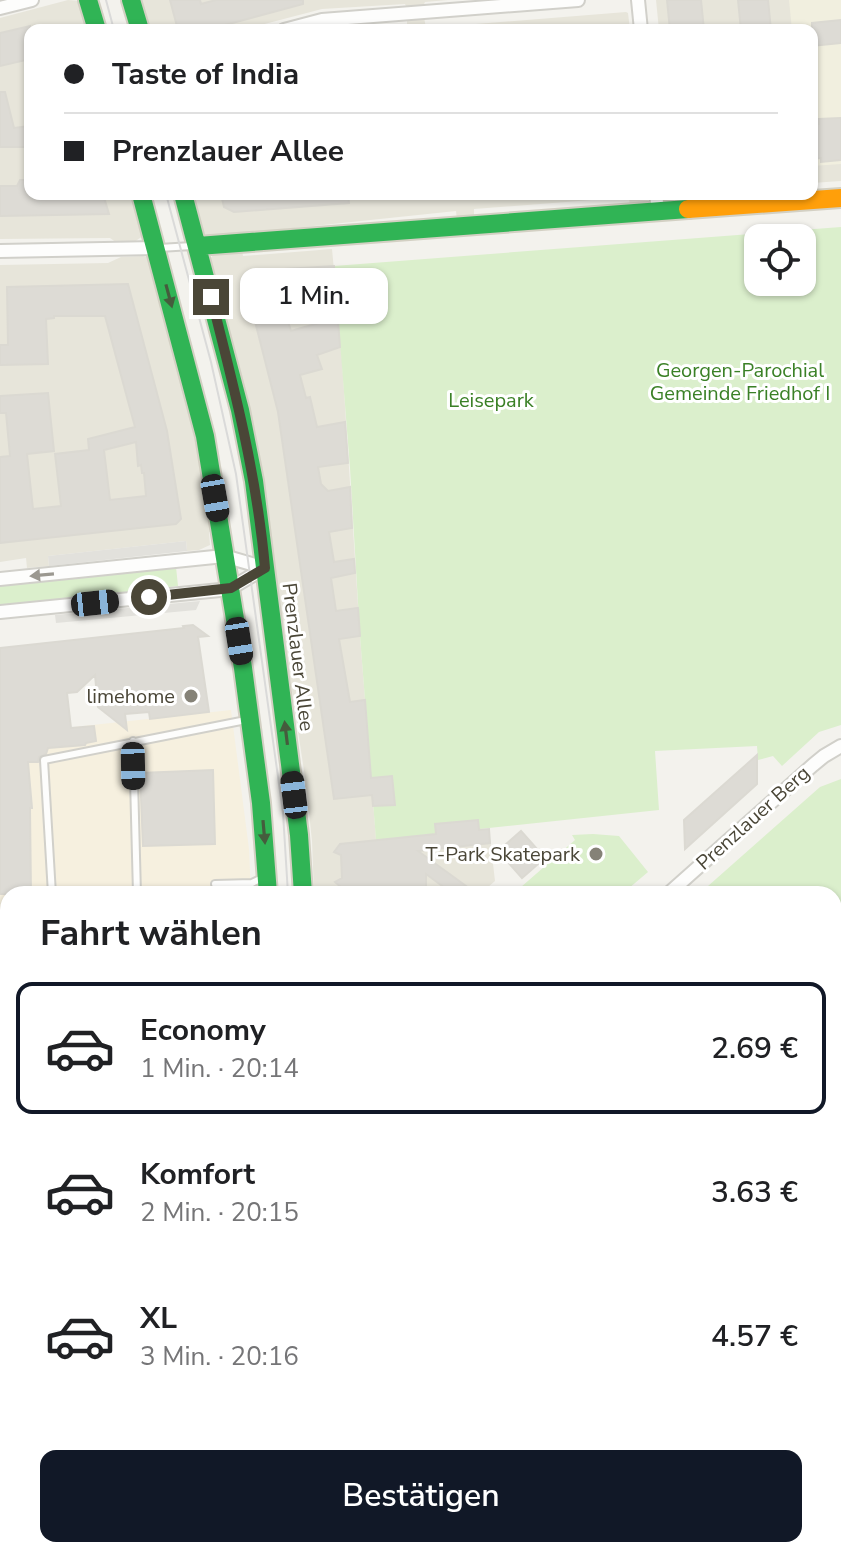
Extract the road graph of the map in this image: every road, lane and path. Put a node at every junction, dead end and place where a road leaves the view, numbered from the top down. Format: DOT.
graph roads {
  1 [pos="32,0"];
  2 [pos="88,0"];
  3 [pos="131,0"];
  4 [pos="578,0"];
  5 [pos="638,0"];
  6 [pos="0,8"];
  7 [pos="95,24"];
  8 [pos="138,24"];
  9 [pos="307,24"];
  10 [pos="640,24"];
  11 [pos="841,198"];
  12 [pos="818,199"];
  13 [pos="143,200"];
  14 [pos="185,200"];
  15 [pos="767,200"];
  16 [pos="657,203"];
  17 [pos="198,246"];
  18 [pos="156,248"];
  19 [pos="0,251"];
  20 [pos="224,556"];
  21 [pos="265,568"];
  22 [pos="0,579"];
  23 [pos="231,588"];
  24 [pos="0,612"];
  25 [pos="250,720"];
  26 [pos="133,741"];
  27 [pos="841,746"];
  28 [pos="52,886"];
  29 [pos="137,886"];
  30 [pos="215,886"];
  31 [pos="264,886"];
  32 [pos="268,886"];
  33 [pos="302,886"];
  34 [pos="677,886"];
  1 -- 6 [label="street"];
  2 -- 7 [label="main road"];
  3 -- 8 [label="main road"];
  4 -- 9 [label="street"];
  5 -- 10 [label="street"];
  11 -- 12 [label="main road"];
  13 -- 18 [label="main road"];
  14 -- 17 [label="main road, Prenzlauer Allee"];
  15 -- 16 [label="main road"];
  16 -- 17 [label="main road"];
  17 -- 18 [label="lane"];
  17 -- 21 [label="main road, Prenzlauer Allee"];
  18 -- 19 [label="street"];
  18 -- 20 [label="main road, one-way"];
  20 -- 21 [label="street, Prenzlauer Allee"];
  20 -- 22 [label="street, one-way"];
  20 -- 23 [label="main road"];
  21 -- 23 [label="street, Prenzlauer Allee"];
  33 -- 21 [label="main road, Prenzlauer Allee, one-way"];
  23 -- 24 [label="street"];
  23 -- 25 [label="main road"];
  25 -- 26 [label="lane"];
  25 -- 32 [label="main road, one-way"];
  26 -- 28 [label="lane"];
  26 -- 29 [label="lane"];
  27 -- 34 [label="street, Prenzlauer Berg"];
  30 -- 31 [label="lane"];
}
